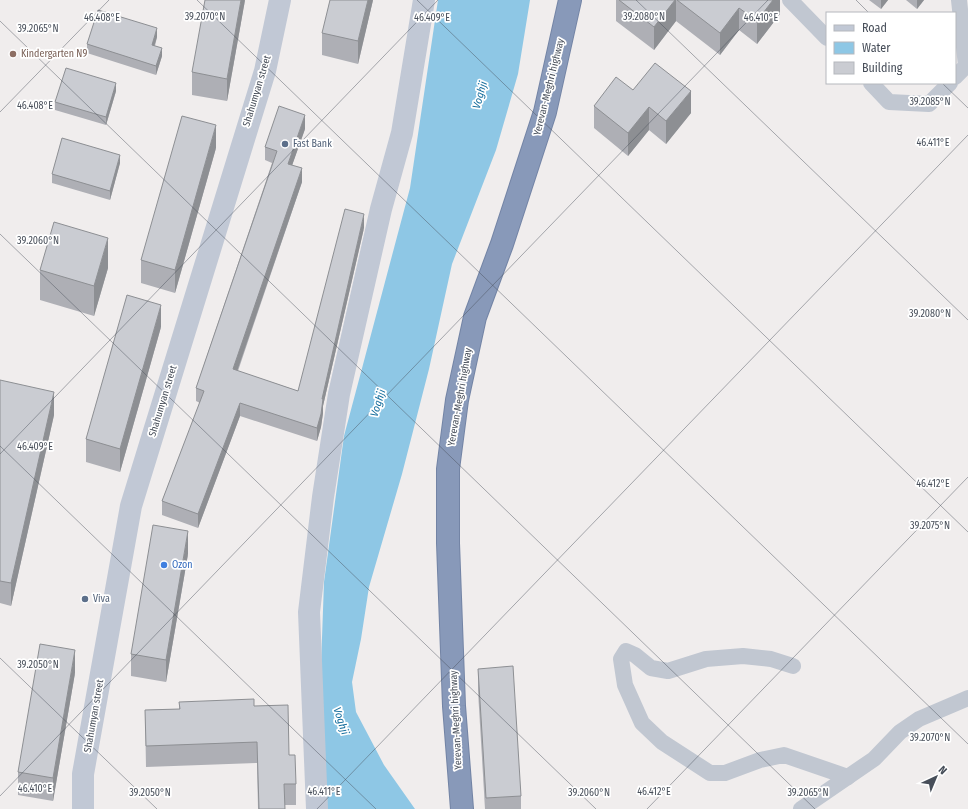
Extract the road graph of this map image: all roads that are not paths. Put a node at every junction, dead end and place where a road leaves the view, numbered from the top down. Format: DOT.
graph roads {
  1 [pos="280,0"];
  2 [pos="424,0"];
  3 [pos="570,0"];
  4 [pos="790,0"];
  5 [pos="959,0"];
  6 [pos="826,37"];
  7 [pos="956,76"];
  8 [pos="872,84"];
  9 [pos="949,84"];
  10 [pos="793,666"];
  11 [pos="968,698"];
  12 [pos="848,777"];
  13 [pos="83,809"];
  14 [pos="317,809"];
  15 [pos="462,809"];
  16 [pos="801,809"];
  1 -- 13 [label="street, Shahumyan street"];
  2 -- 14 [label="street"];
  3 -- 15 [label="highway, Yerevan-Meghri highway"];
  4 -- 6 [label="street"];
  5 -- 7 [label="street"];
  8 -- 9 [label="street"];
  10 -- 12 [label="street"];
  11 -- 12 [label="street"];
  12 -- 16 [label="street"];
}
